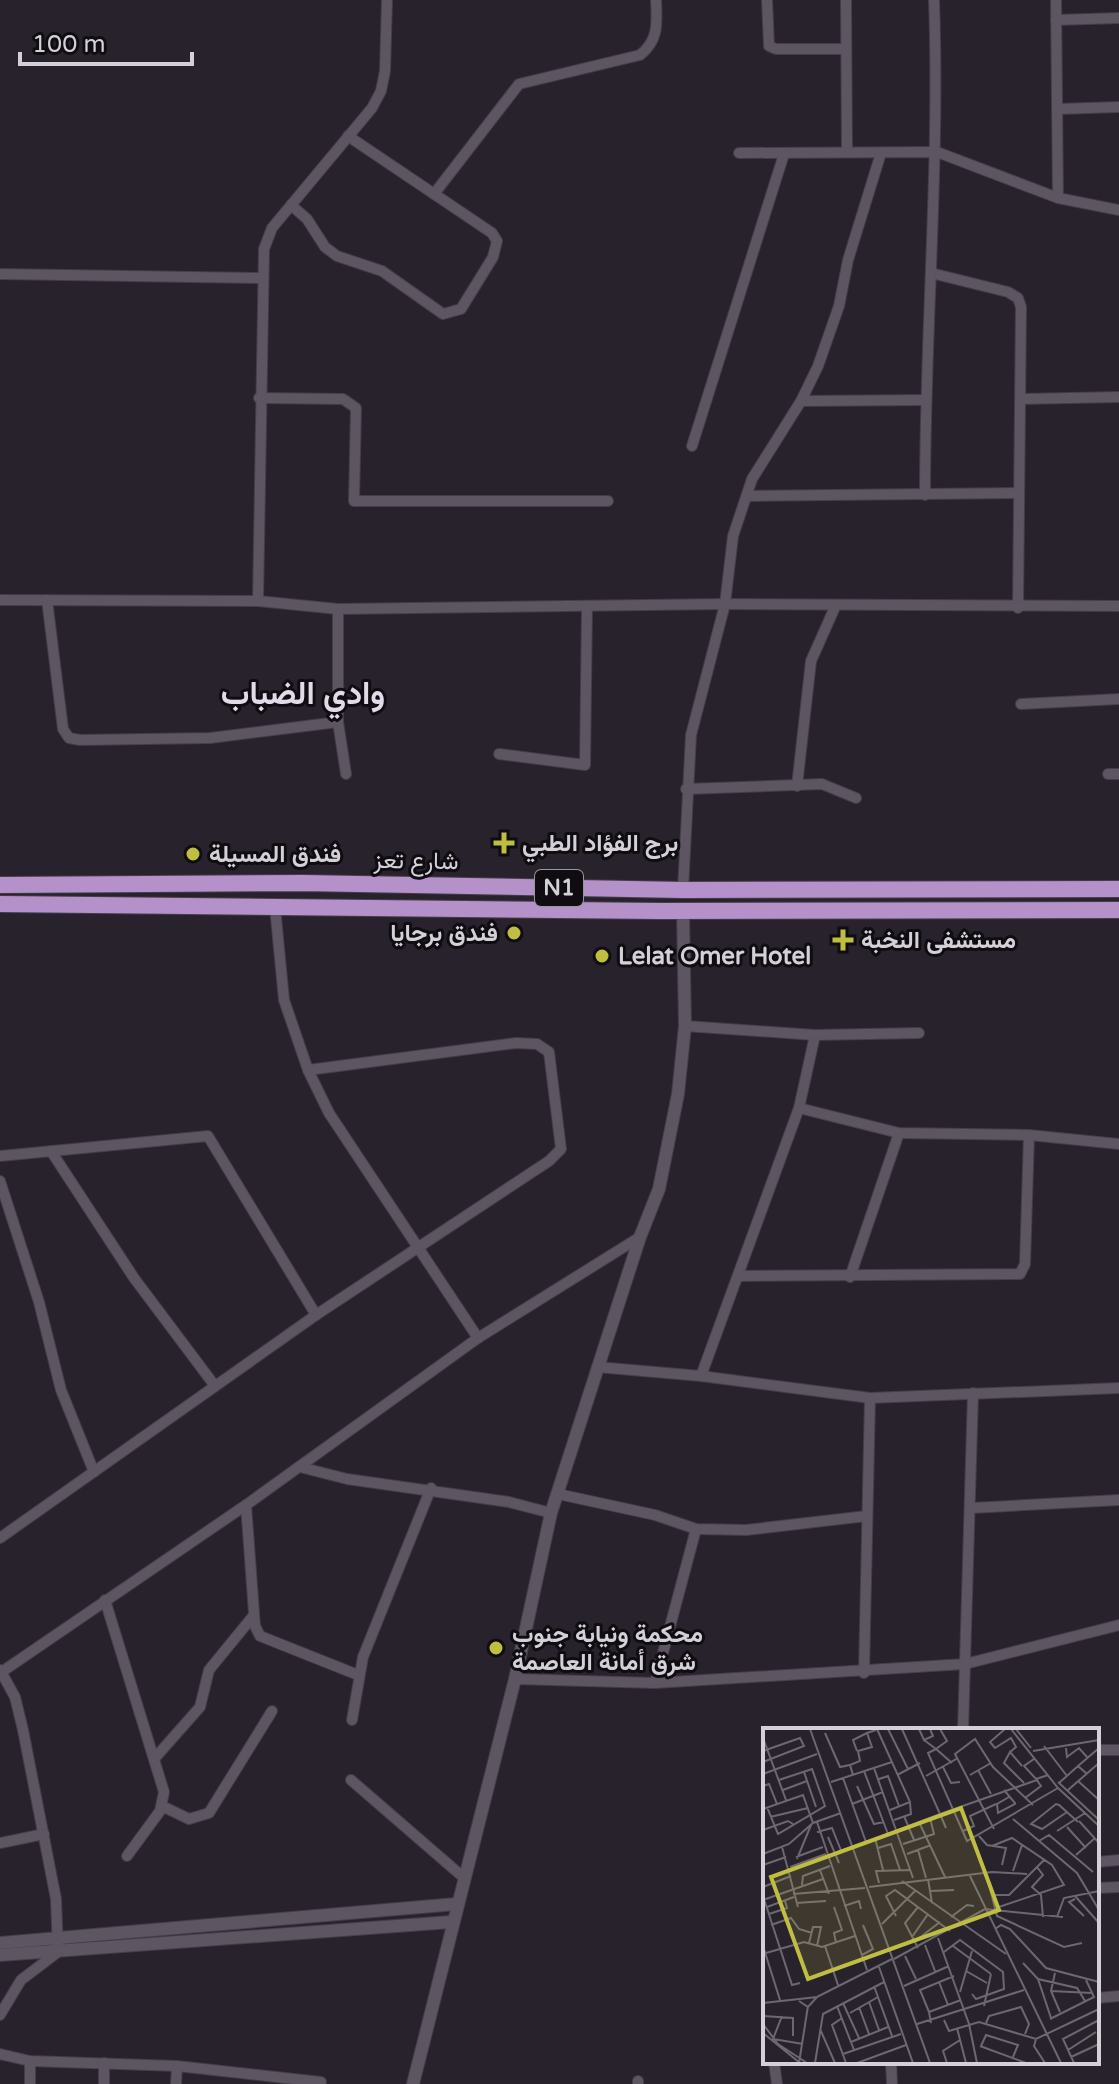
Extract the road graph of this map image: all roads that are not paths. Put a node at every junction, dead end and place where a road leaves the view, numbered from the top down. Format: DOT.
graph roads {
  1 [pos="387,0"];
  2 [pos="656,0"];
  3 [pos="767,0"];
  4 [pos="846,0"];
  5 [pos="934,0"];
  6 [pos="1056,0"];
  7 [pos="1119,18"];
  8 [pos="1056,20"];
  9 [pos="845,49"];
  10 [pos="1119,107"];
  11 [pos="1058,109"];
  12 [pos="348,136"];
  13 [pos="847,152"];
  14 [pos="937,152"];
  15 [pos="739,153"];
  16 [pos="881,153"];
  17 [pos="784,154"];
  18 [pos="434,194"];
  19 [pos="1058,198"];
  20 [pos="291,205"];
  21 [pos="1119,210"];
  22 [pos="931,273"];
  23 [pos="0,274"];
  24 [pos="261,278"];
  25 [pos="1119,397"];
  26 [pos="259,398"];
  27 [pos="1021,399"];
  28 [pos="925,400"];
  29 [pos="801,401"];
  30 [pos="692,446"];
  31 [pos="1018,493"];
  32 [pos="925,495"];
  33 [pos="747,496"];
  34 [pos="608,501"];
  35 [pos="0,600"];
  36 [pos="47,600"];
  37 [pos="258,601"];
  38 [pos="725,604"];
  39 [pos="1119,606"];
  40 [pos="587,607"];
  41 [pos="835,607"];
  42 [pos="1018,608"];
  43 [pos="338,609"];
  44 [pos="1119,699"];
  45 [pos="1021,704"];
  46 [pos="338,722"];
  47 [pos="499,754"];
  48 [pos="346,774"];
  49 [pos="797,786"];
  50 [pos="686,789"];
  51 [pos="856,798"];
  52 [pos="0,872"];
  53 [pos="303,883"];
  54 [pos="0,885"];
  55 [pos="28,887"];
  56 [pos="1119,889"];
  57 [pos="683,890"];
  58 [pos="0,904"];
  59 [pos="304,906"];
  60 [pos="275,907"];
  61 [pos="1119,910"];
  62 [pos="683,911"];
  63 [pos="685,1026"];
  64 [pos="919,1033"];
  65 [pos="815,1035"];
  66 [pos="308,1070"];
  67 [pos="799,1108"];
  68 [pos="899,1133"];
  69 [pos="1029,1135"];
  70 [pos="1119,1144"];
  71 [pos="51,1151"];
  72 [pos="0,1156"];
  73 [pos="0,1181"];
  74 [pos="640,1237"];
  75 [pos="417,1247"];
  76 [pos="738,1276"];
  77 [pos="850,1277"];
  78 [pos="316,1315"];
  79 [pos="478,1338"];
  80 [pos="597,1367"];
  81 [pos="701,1376"];
  82 [pos="215,1386"];
  83 [pos="1119,1388"];
  84 [pos="973,1393"];
  85 [pos="870,1398"];
  86 [pos="300,1467"];
  87 [pos="94,1472"];
  88 [pos="431,1488"];
  89 [pos="558,1494"];
  90 [pos="1119,1500"];
  91 [pos="246,1505"];
  92 [pos="972,1508"];
  93 [pos="551,1513"];
  94 [pos="867,1516"];
  95 [pos="696,1529"];
  96 [pos="0,1538"];
  97 [pos="105,1600"];
  98 [pos="254,1615"];
  99 [pos="1119,1625"];
  100 [pos="965,1664"];
  101 [pos="0,1672"];
  102 [pos="864,1673"];
  103 [pos="358,1675"];
  104 [pos="515,1679"];
  105 [pos="655,1683"];
  106 [pos="272,1711"];
  107 [pos="352,1720"];
  108 [pos="963,1728"];
  109 [pos="154,1759"];
  110 [pos="351,1780"];
  111 [pos="162,1806"];
  112 [pos="44,1834"];
  113 [pos="0,1843"];
  114 [pos="127,1856"];
  115 [pos="1119,1860"];
  116 [pos="1099,1862"];
  117 [pos="463,1877"];
  118 [pos="1119,1887"];
  119 [pos="1099,1888"];
  120 [pos="456,1904"];
  121 [pos="451,1922"];
  122 [pos="58,1936"];
  123 [pos="0,1943"];
  124 [pos="58,1952"];
  125 [pos="0,1955"];
  126 [pos="1119,1996"];
  127 [pos="1099,1998"];
  128 [pos="0,2015"];
  129 [pos="0,2054"];
  130 [pos="30,2061"];
  131 [pos="104,2063"];
  132 [pos="774,2064"];
  133 [pos="891,2064"];
  134 [pos="177,2066"];
  135 [pos="321,2082"];
  136 [pos="30,2084"];
  137 [pos="104,2084"];
  138 [pos="176,2084"];
  139 [pos="413,2084"];
  140 [pos="777,2084"];
  141 [pos="892,2084"];
  1 -- 12 [label="street"];
  2 -- 18 [label="street"];
  3 -- 9 [label="street"];
  4 -- 9 [label="street"];
  5 -- 14 [label="street"];
  6 -- 8 [label="street"];
  7 -- 8 [label="street"];
  8 -- 11 [label="street"];
  9 -- 13 [label="street"];
  10 -- 11 [label="street"];
  11 -- 19 [label="street"];
  12 -- 18 [label="street"];
  12 -- 20 [label="street"];
  13 -- 16 [label="street"];
  13 -- 17 [label="street"];
  14 -- 16 [label="street"];
  14 -- 19 [label="street"];
  14 -- 22 [label="street"];
  15 -- 17 [label="street"];
  16 -- 29 [label="street"];
  17 -- 30 [label="street"];
  18 -- 20 [label="street"];
  19 -- 21 [label="street"];
  20 -- 24 [label="street"];
  22 -- 27 [label="street"];
  22 -- 28 [label="street"];
  23 -- 24 [label="street"];
  24 -- 26 [label="street"];
  25 -- 27 [label="street"];
  26 -- 34 [label="street"];
  26 -- 37 [label="street"];
  27 -- 31 [label="street"];
  28 -- 29 [label="street"];
  28 -- 32 [label="street"];
  29 -- 33 [label="street"];
  31 -- 32 [label="street"];
  31 -- 42 [label="street"];
  32 -- 33 [label="street"];
  33 -- 38 [label="street"];
  35 -- 36 [label="street"];
  36 -- 37 [label="street"];
  36 -- 46 [label="street"];
  37 -- 43 [label="street"];
  38 -- 40 [label="street"];
  38 -- 41 [label="street"];
  38 -- 50 [label="street"];
  39 -- 42 [label="street"];
  40 -- 43 [label="street"];
  40 -- 47 [label="street"];
  41 -- 42 [label="street"];
  41 -- 49 [label="street"];
  43 -- 46 [label="street"];
  44 -- 45 [label="street"];
  46 -- 48 [label="street"];
  49 -- 50 [label="street"];
  49 -- 51 [label="street"];
  50 -- 57 [label="street"];
  52 -- 55 [label="highway"];
  53 -- 55 [label="highway, شارع تعز / N1"];
  53 -- 57 [label="highway, شارع تعز / N1"];
  53 -- 59 [label="highway"];
  54 -- 55 [label="highway, شارع تعز / N1"];
  56 -- 57 [label="highway, شارع تعز / N1"];
  57 -- 62 [label="highway"];
  58 -- 60 [label="highway, شارع تعز / N1"];
  59 -- 60 [label="highway, شارع تعز / N1"];
  59 -- 62 [label="highway, شارع تعز / N1"];
  60 -- 66 [label="street"];
  61 -- 62 [label="highway, شارع تعز / N1"];
  62 -- 63 [label="street"];
  63 -- 65 [label="street"];
  63 -- 74 [label="street"];
  64 -- 65 [label="street"];
  65 -- 67 [label="street"];
  66 -- 75 [label="street"];
  66 -- 75 [label="street"];
  67 -- 68 [label="street"];
  67 -- 76 [label="street"];
  68 -- 69 [label="street"];
  68 -- 77 [label="street"];
  69 -- 70 [label="street"];
  69 -- 77 [label="street"];
  71 -- 72 [label="street"];
  71 -- 78 [label="street"];
  71 -- 82 [label="street"];
  73 -- 87 [label="street"];
  74 -- 79 [label="street"];
  74 -- 80 [label="street"];
  75 -- 78 [label="street"];
  75 -- 79 [label="street"];
  76 -- 77 [label="street"];
  76 -- 81 [label="street"];
  78 -- 82 [label="street"];
  79 -- 86 [label="street"];
  80 -- 81 [label="street"];
  80 -- 89 [label="street"];
  81 -- 85 [label="street"];
  82 -- 87 [label="street"];
  83 -- 84 [label="street"];
  84 -- 85 [label="street"];
  84 -- 92 [label="street"];
  85 -- 94 [label="street"];
  86 -- 88 [label="street"];
  86 -- 91 [label="street"];
  87 -- 96 [label="street"];
  88 -- 93 [label="street"];
  88 -- 103 [label="street"];
  89 -- 93 [label="street"];
  89 -- 95 [label="street"];
  90 -- 92 [label="street"];
  91 -- 97 [label="street"];
  91 -- 98 [label="street"];
  92 -- 100 [label="street"];
  93 -- 104 [label="street"];
  94 -- 95 [label="street"];
  94 -- 102 [label="street"];
  95 -- 105 [label="street"];
  97 -- 101 [label="street"];
  97 -- 109 [label="street"];
  98 -- 103 [label="street"];
  98 -- 109 [label="street"];
  99 -- 100 [label="street"];
  100 -- 102 [label="street"];
  100 -- 108 [label="street"];
  101 -- 112 [label="street"];
  102 -- 105 [label="street"];
  103 -- 107 [label="street"];
  104 -- 105 [label="street"];
  104 -- 117 [label="street"];
  106 -- 111 [label="street"];
  109 -- 111 [label="street"];
  110 -- 117 [label="street"];
  111 -- 114 [label="street"];
  112 -- 113 [label="street"];
  112 -- 122 [label="street"];
  115 -- 116 [label="street"];
  117 -- 120 [label="street"];
  118 -- 119 [label="street"];
  120 -- 121 [label="street"];
  120 -- 122 [label="street"];
  121 -- 124 [label="street"];
  121 -- 139 [label="street"];
  122 -- 123 [label="street"];
  122 -- 124 [label="street"];
  124 -- 125 [label="street"];
  124 -- 128 [label="street"];
  126 -- 127 [label="street"];
  129 -- 130 [label="street"];
  130 -- 131 [label="street"];
  130 -- 136 [label="street"];
  131 -- 134 [label="street"];
  131 -- 137 [label="street"];
  132 -- 140 [label="street"];
  133 -- 141 [label="street"];
  134 -- 135 [label="street"];
  134 -- 138 [label="street"];
}
